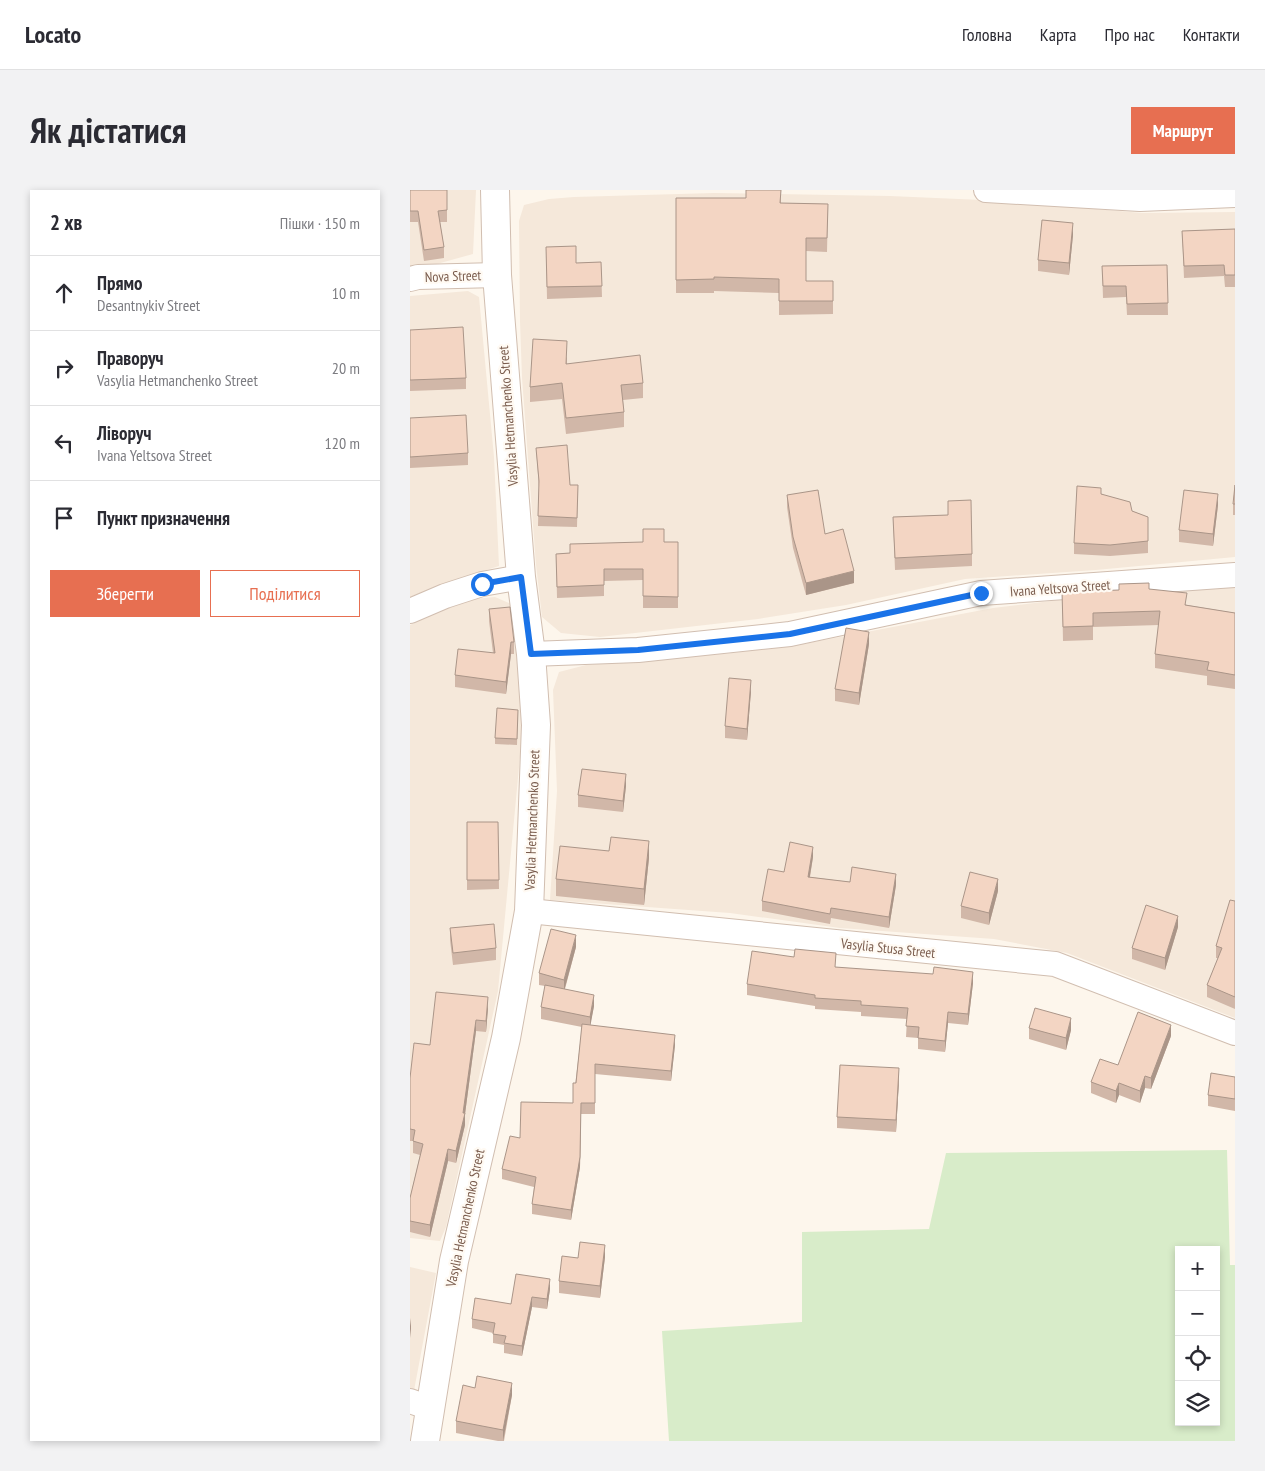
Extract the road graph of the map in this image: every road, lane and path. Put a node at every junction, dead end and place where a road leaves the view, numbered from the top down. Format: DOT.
graph roads {
  1 [pos="495,190"];
  2 [pos="986,190"];
  3 [pos="1235,196"];
  4 [pos="497,275"];
  5 [pos="410,279"];
  6 [pos="1235,574"];
  7 [pos="521,577"];
  8 [pos="410,612"];
  9 [pos="531,654"];
  10 [pos="529,911"];
  11 [pos="1235,1033"];
  12 [pos="420,1405"];
  13 [pos="424,1441"];
  1 -- 4 [label="street, Vasylia Hetmanchenko Street"];
  2 -- 3 [label="street"];
  4 -- 5 [label="street, Nova Street"];
  4 -- 7 [label="street, Vasylia Hetmanchenko Street"];
  6 -- 9 [label="street, Ivana Yeltsova Street"];
  7 -- 8 [label="street"];
  7 -- 9 [label="street, Vasylia Hetmanchenko Street"];
  9 -- 10 [label="street, Vasylia Hetmanchenko Street"];
  10 -- 11 [label="street, Vasylia Stusa Street"];
  10 -- 12 [label="street, Vasylia Hetmanchenko Street"];
  12 -- 13 [label="street, Vasylia Hetmanchenko Street"];
}
